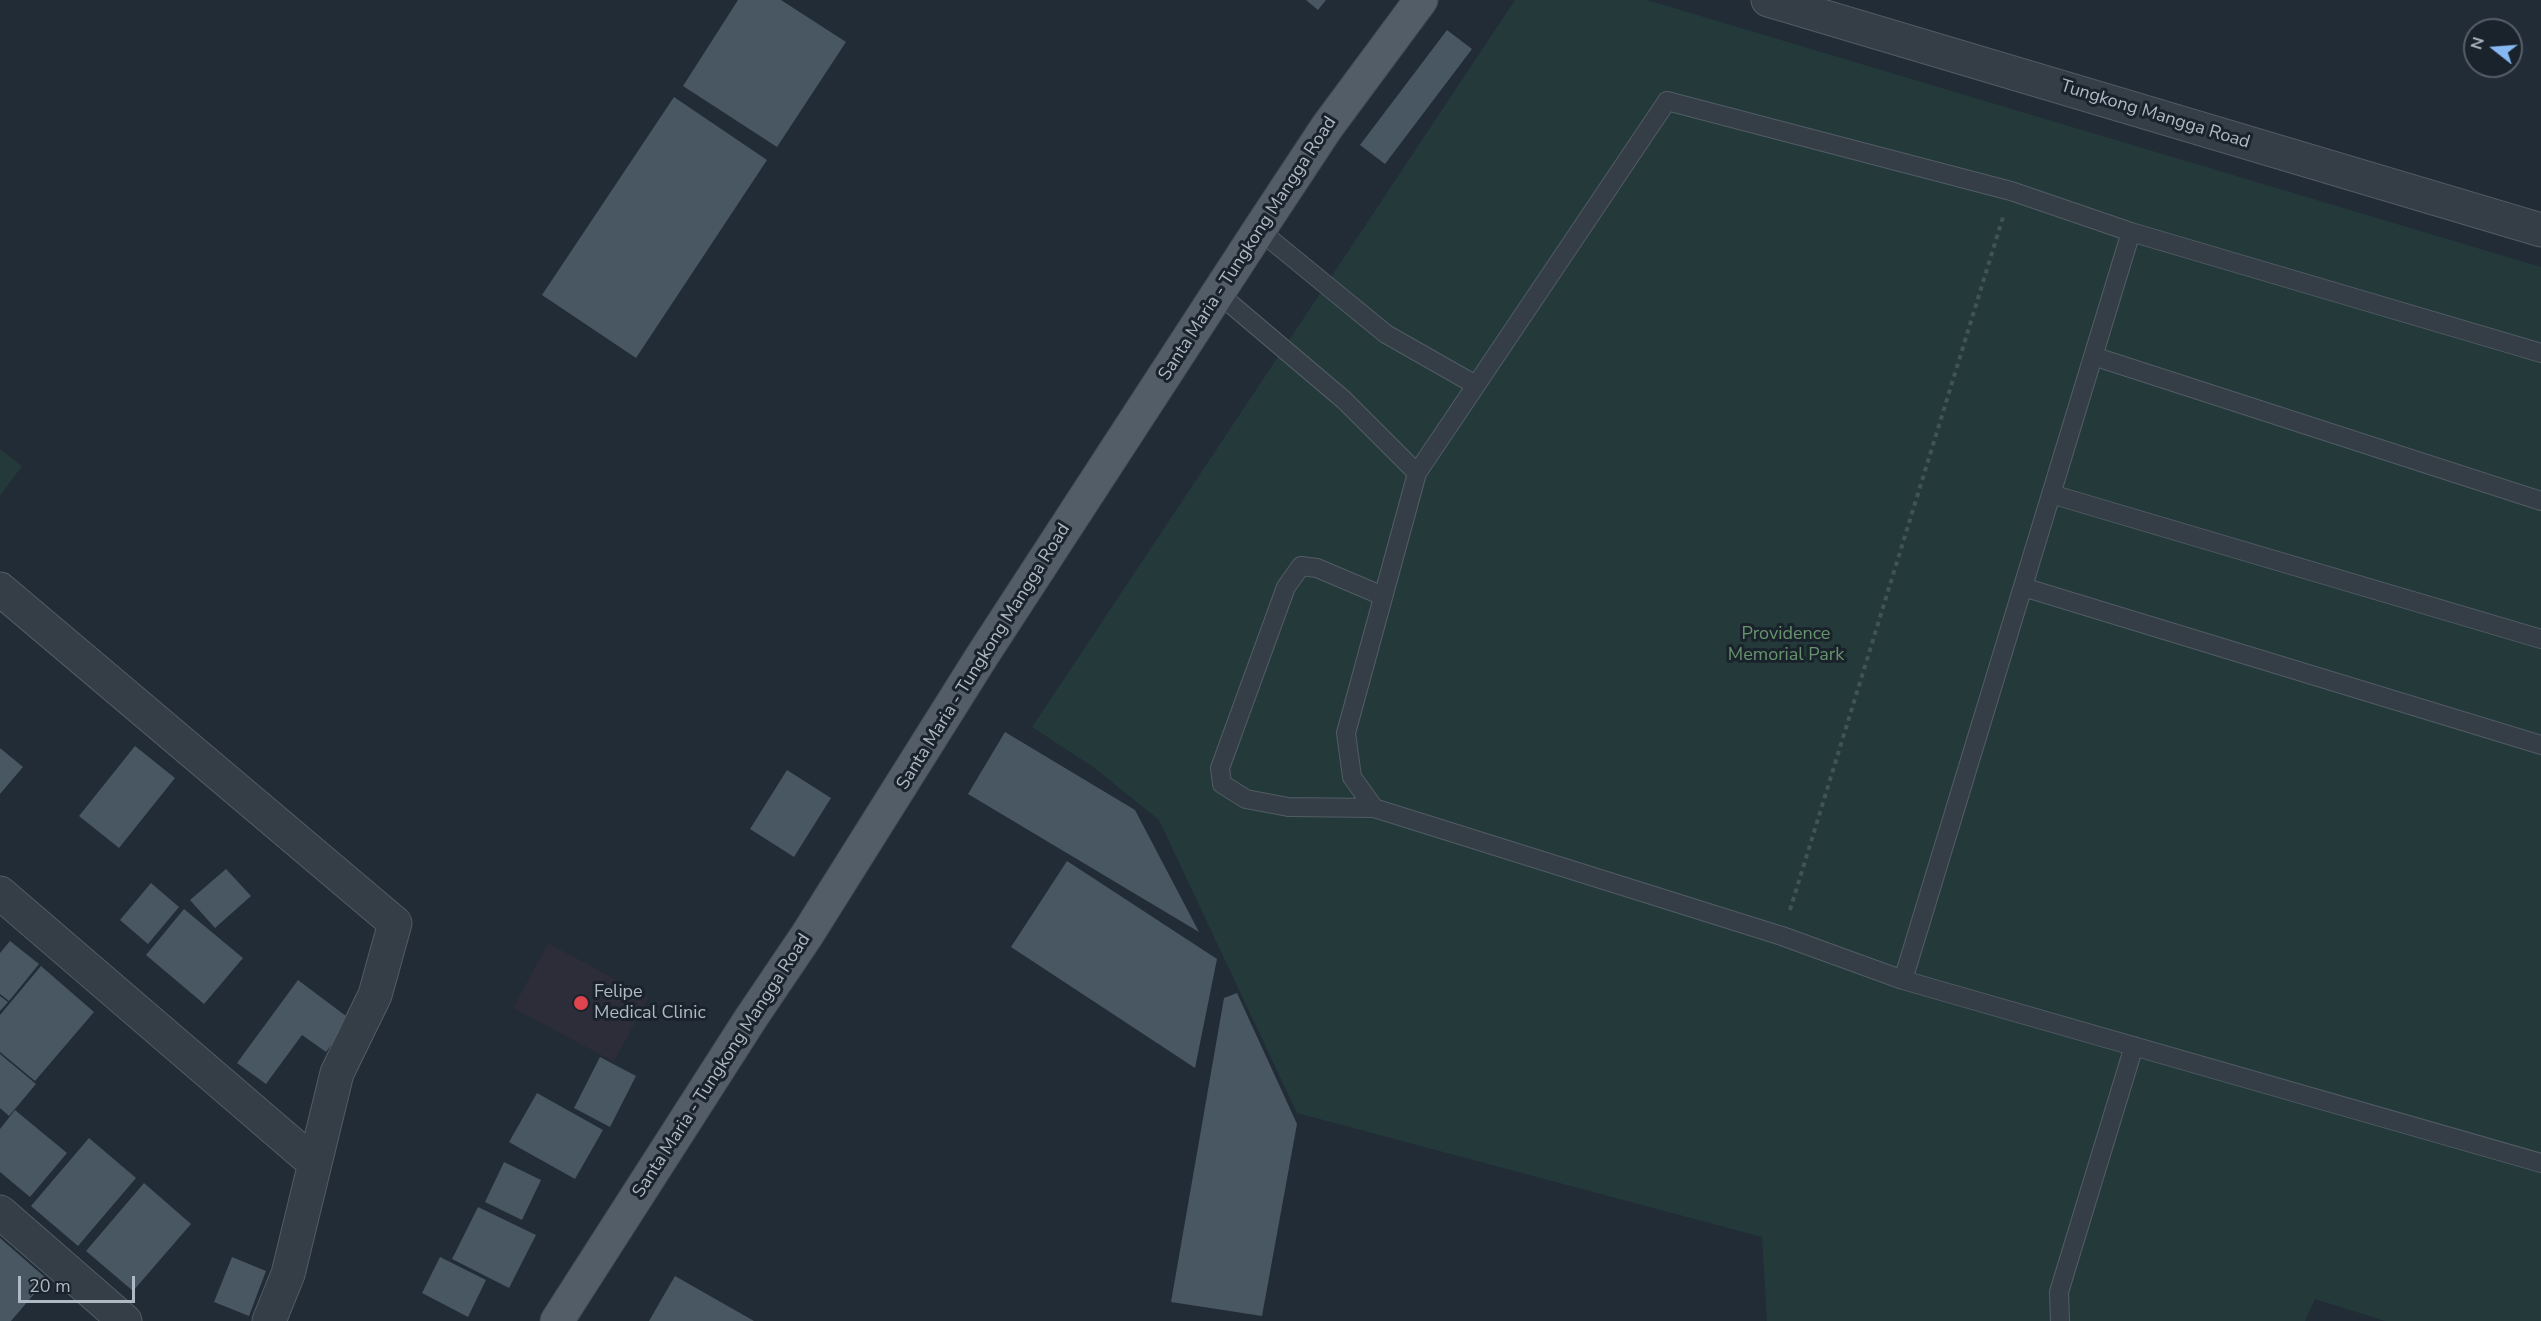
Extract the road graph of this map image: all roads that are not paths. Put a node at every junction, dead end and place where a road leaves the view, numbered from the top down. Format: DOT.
graph roads {
  1 [pos="1421,0"];
  2 [pos="1768,0"];
  3 [pos="1260,230"];
  4 [pos="2541,230"];
  5 [pos="2131,232"];
  6 [pos="1219,294"];
  7 [pos="2541,353"];
  8 [pos="2093,356"];
  9 [pos="1474,384"];
  10 [pos="1417,472"];
  11 [pos="2051,494"];
  12 [pos="2541,501"];
  13 [pos="2023,587"];
  14 [pos="0,589"];
  15 [pos="1383,596"];
  16 [pos="2541,639"];
  17 [pos="2541,745"];
  18 [pos="1374,808"];
  19 [pos="0,893"];
  20 [pos="1903,980"];
  21 [pos="2134,1046"];
  22 [pos="314,1162"];
  23 [pos="2541,1163"];
  24 [pos="0,1212"];
  25 [pos="125,1321"];
  26 [pos="269,1321"];
  27 [pos="557,1321"];
  28 [pos="2060,1321"];
  1 -- 3 [label="main road, Santa Maria - Tungkong Mangga Road"];
  2 -- 4 [label="street, Tungkong Mangga Road"];
  3 -- 6 [label="main road, Santa Maria - Tungkong Mangga Road"];
  3 -- 9 [label="lane"];
  5 -- 7 [label="lane"];
  5 -- 8 [label="lane"];
  5 -- 9 [label="lane"];
  6 -- 10 [label="lane"];
  6 -- 27 [label="main road, Santa Maria - Tungkong Mangga Road"];
  8 -- 11 [label="lane"];
  8 -- 12 [label="lane"];
  9 -- 10 [label="lane"];
  10 -- 15 [label="lane"];
  11 -- 13 [label="lane"];
  11 -- 16 [label="lane"];
  13 -- 17 [label="lane"];
  13 -- 20 [label="lane"];
  14 -- 22 [label="street"];
  15 -- 18 [label="lane"];
  15 -- 18 [label="lane"];
  18 -- 20 [label="lane"];
  19 -- 22 [label="street"];
  20 -- 21 [label="lane"];
  21 -- 23 [label="lane"];
  21 -- 28 [label="lane"];
  22 -- 26 [label="street"];
  24 -- 25 [label="street"];
}
